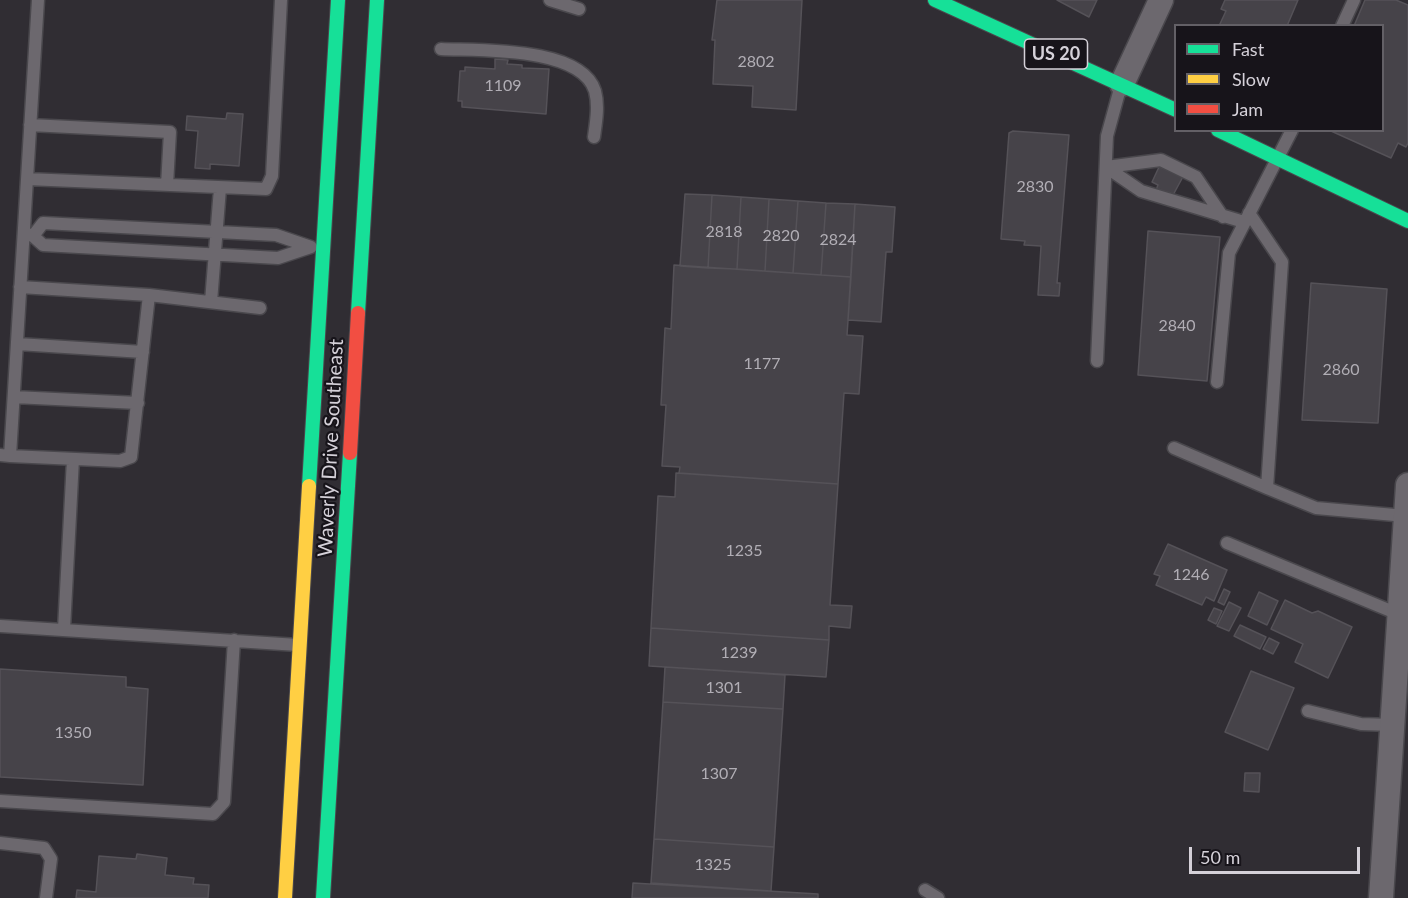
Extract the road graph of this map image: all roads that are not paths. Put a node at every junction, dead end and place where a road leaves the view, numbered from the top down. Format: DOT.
graph roads {
  1 [pos="29,0"];
  2 [pos="38,0"];
  3 [pos="280,0"];
  4 [pos="338,0"];
  5 [pos="377,0"];
  6 [pos="550,0"];
  7 [pos="935,0"];
  8 [pos="1161,0"];
  9 [pos="1354,0"];
  10 [pos="579,9"];
  11 [pos="1343,24"];
  12 [pos="441,49"];
  13 [pos="1122,84"];
  14 [pos="333,85"];
  15 [pos="347,101"];
  16 [pos="1174,109"];
  17 [pos="30,125"];
  18 [pos="1222,132"];
  19 [pos="1291,132"];
  20 [pos="594,137"];
  21 [pos="1278,159"];
  22 [pos="1106,167"];
  23 [pos="27,179"];
  24 [pos="166,185"];
  25 [pos="220,188"];
  26 [pos="1223,216"];
  27 [pos="1247,218"];
  28 [pos="1408,221"];
  29 [pos="216,232"];
  30 [pos="28,234"];
  31 [pos="346,236"];
  32 [pos="317,248"];
  33 [pos="215,253"];
  34 [pos="360,262"];
  35 [pos="336,268"];
  36 [pos="21,287"];
  37 [pos="149,296"];
  38 [pos="211,302"];
  39 [pos="260,308"];
  40 [pos="18,344"];
  41 [pos="143,352"];
  42 [pos="1097,361"];
  43 [pos="1217,382"];
  44 [pos="14,397"];
  45 [pos="138,403"];
  46 [pos="337,409"];
  47 [pos="351,426"];
  48 [pos="1174,448"];
  49 [pos="5,455"];
  50 [pos="73,459"];
  51 [pos="1267,488"];
  52 [pos="1407,500"];
  53 [pos="1227,543"];
  54 [pos="1404,616"];
  55 [pos="0,626"];
  56 [pos="64,629"];
  57 [pos="234,640"];
  58 [pos="298,645"];
  59 [pos="310,711"];
  60 [pos="1308,711"];
  61 [pos="1392,725"];
  62 [pos="0,801"];
  63 [pos="315,816"];
  64 [pos="328,835"];
  65 [pos="0,843"];
  66 [pos="925,890"];
  67 [pos="46,898"];
  68 [pos="285,898"];
  69 [pos="323,898"];
  70 [pos="938,898"];
  71 [pos="1381,898"];
  1 -- 2 [label="lane"];
  2 -- 17 [label="lane"];
  3 -- 25 [label="lane"];
  4 -- 14 [label="main road, Waverly Drive Southeast"];
  5 -- 34 [label="main road, Waverly Drive Southeast"];
  6 -- 10 [label="lane"];
  7 -- 13 [label="main road, US 20"];
  8 -- 13 [label="street"];
  9 -- 11 [label="lane"];
  12 -- 20 [label="lane"];
  13 -- 16 [label="main road, US 20"];
  13 -- 22 [label="lane"];
  14 -- 15 [label="main road"];
  14 -- 32 [label="main road, Waverly Drive Southeast"];
  17 -- 23 [label="lane"];
  17 -- 24 [label="lane"];
  18 -- 21 [label="main road"];
  19 -- 21 [label="lane"];
  21 -- 27 [label="lane"];
  21 -- 28 [label="main road"];
  22 -- 26 [label="lane"];
  22 -- 26 [label="lane"];
  22 -- 42 [label="lane"];
  23 -- 24 [label="lane"];
  23 -- 30 [label="lane"];
  24 -- 25 [label="lane"];
  25 -- 29 [label="lane"];
  26 -- 27 [label="lane"];
  27 -- 43 [label="lane"];
  27 -- 51 [label="lane"];
  29 -- 30 [label="lane"];
  29 -- 32 [label="lane"];
  29 -- 33 [label="lane"];
  30 -- 33 [label="lane"];
  30 -- 36 [label="lane"];
  31 -- 34 [label="main road"];
  32 -- 33 [label="lane"];
  32 -- 35 [label="main road"];
  32 -- 58 [label="main road, Waverly Drive Southeast"];
  33 -- 38 [label="lane"];
  34 -- 47 [label="main road, Waverly Drive Southeast"];
  36 -- 37 [label="lane"];
  36 -- 40 [label="lane"];
  37 -- 38 [label="lane"];
  37 -- 41 [label="lane"];
  38 -- 39 [label="lane"];
  40 -- 41 [label="lane"];
  40 -- 44 [label="lane"];
  41 -- 45 [label="lane"];
  44 -- 45 [label="lane"];
  44 -- 49 [label="lane"];
  45 -- 50 [label="lane"];
  46 -- 47 [label="main road"];
  47 -- 64 [label="main road, Waverly Drive Southeast"];
  48 -- 51 [label="lane"];
  49 -- 50 [label="lane"];
  50 -- 56 [label="lane"];
  51 -- 52 [label="lane"];
  52 -- 54 [label="street"];
  53 -- 54 [label="lane"];
  54 -- 61 [label="street"];
  55 -- 56 [label="lane"];
  56 -- 57 [label="lane"];
  57 -- 58 [label="lane"];
  57 -- 62 [label="lane"];
  58 -- 59 [label="main road"];
  58 -- 68 [label="main road, Waverly Drive Southeast"];
  60 -- 61 [label="lane"];
  61 -- 71 [label="street"];
  63 -- 64 [label="main road"];
  64 -- 69 [label="main road, Waverly Drive Southeast"];
  65 -- 67 [label="lane"];
  66 -- 70 [label="lane"];
}
